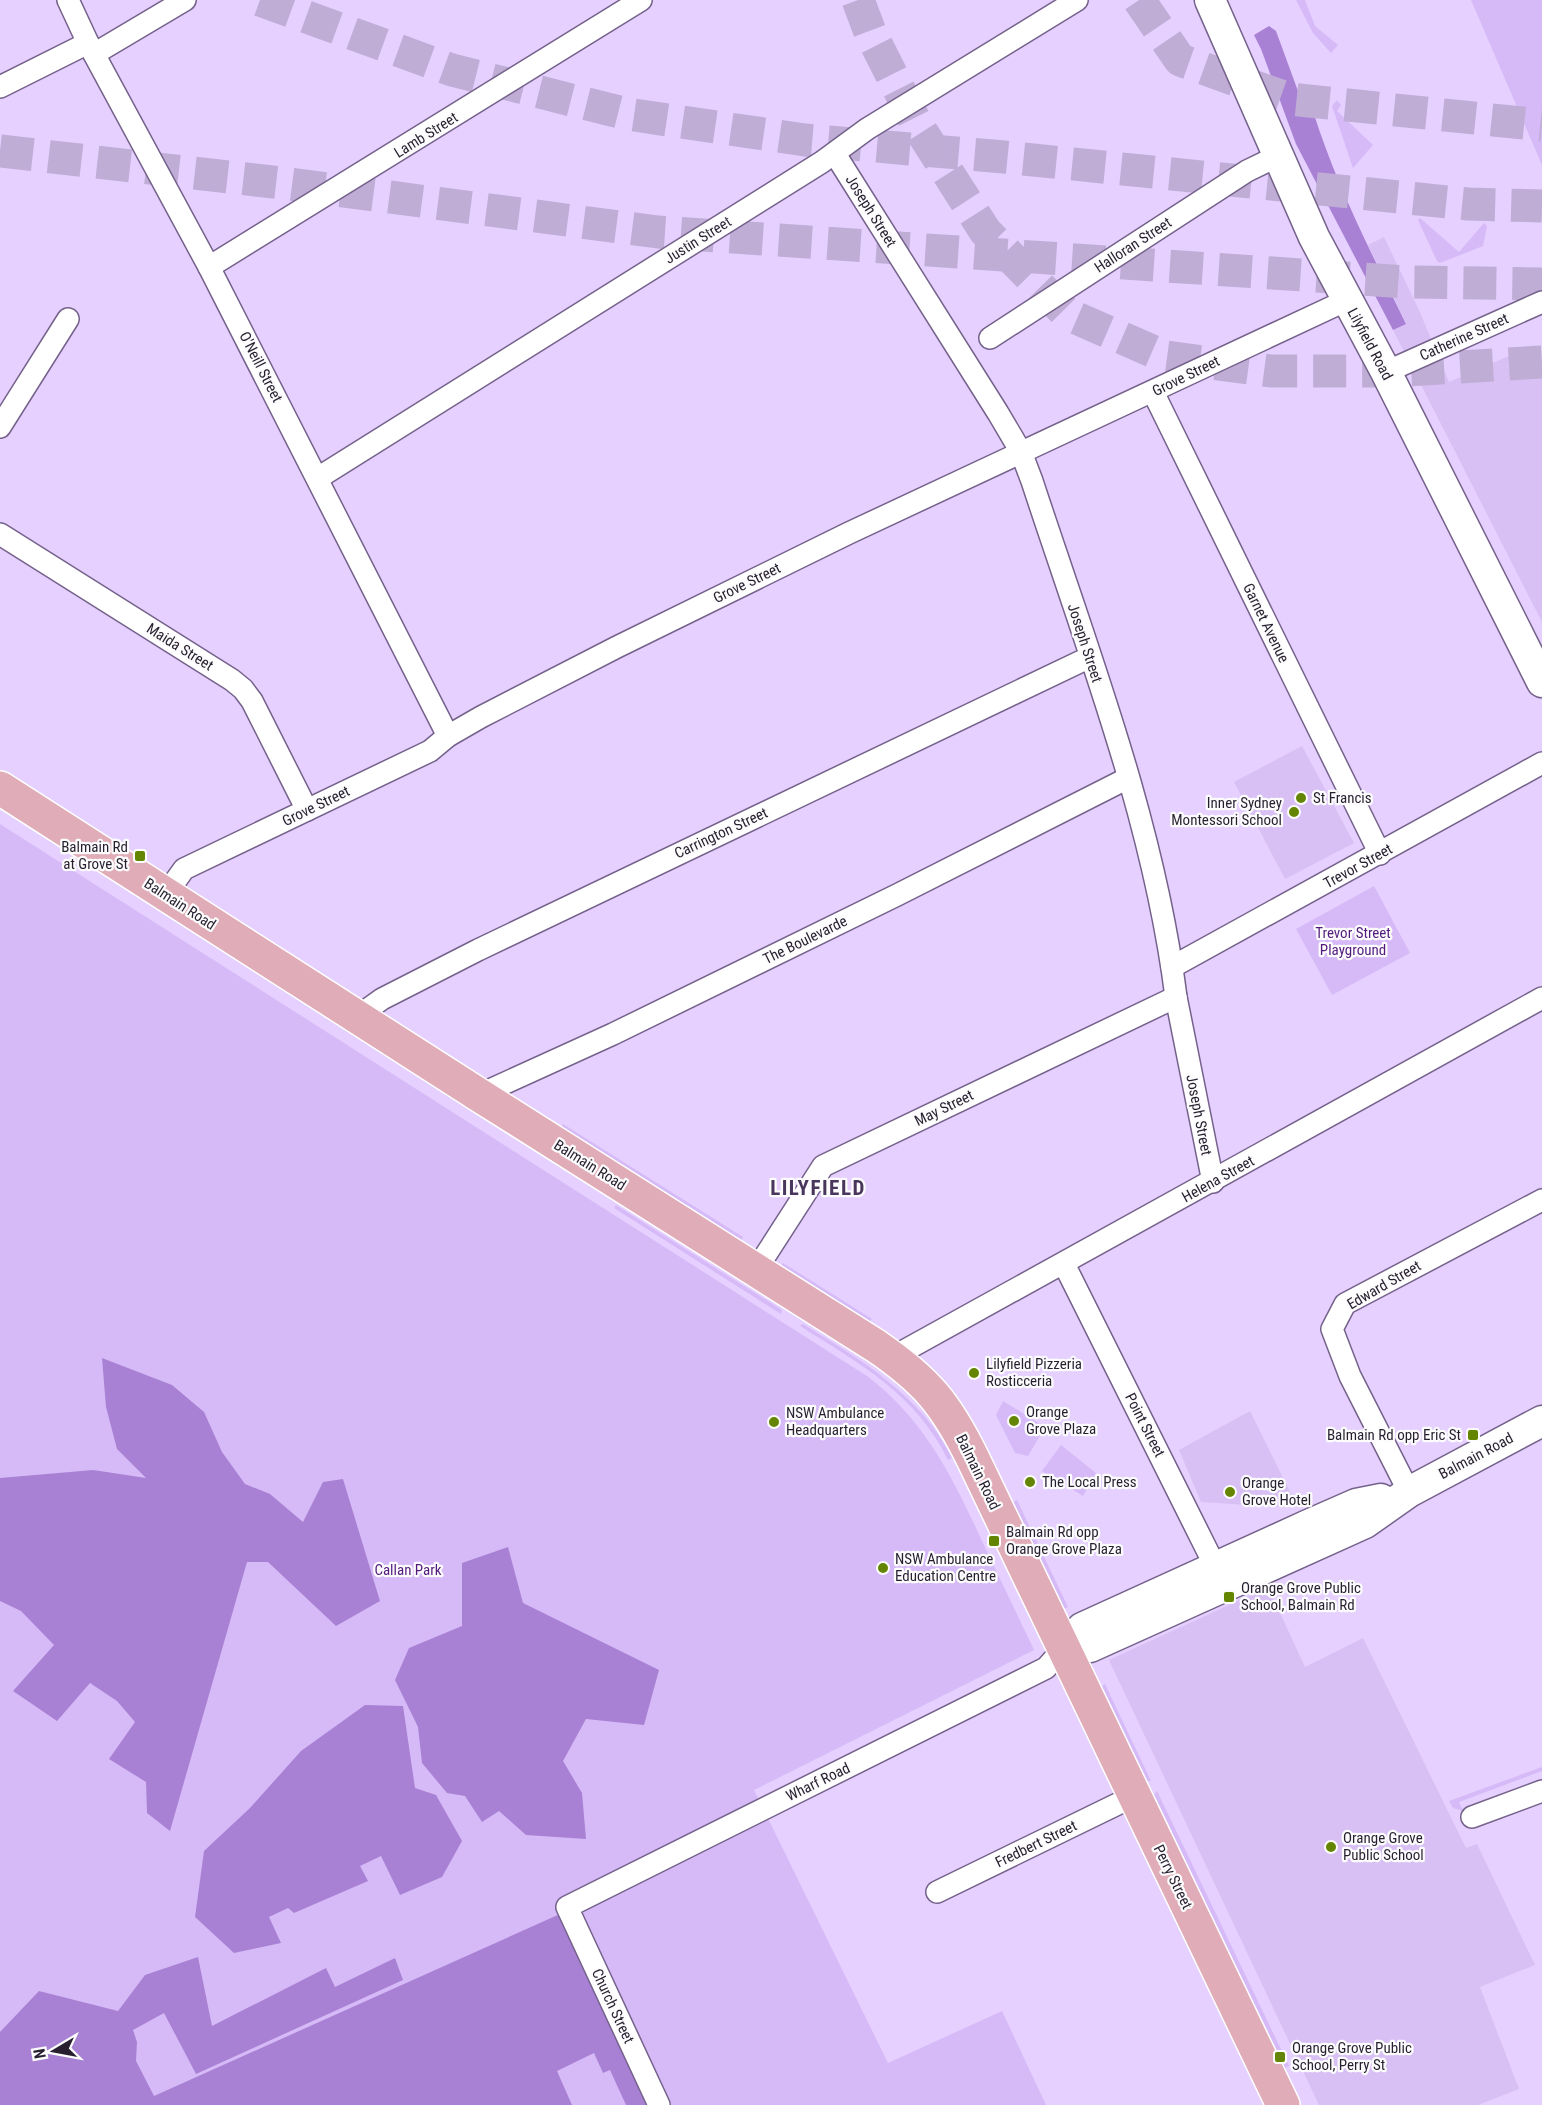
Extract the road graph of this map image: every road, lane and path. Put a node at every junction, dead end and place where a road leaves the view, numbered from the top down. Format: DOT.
graph roads {
  1 [pos="69,0"];
  2 [pos="184,0"];
  3 [pos="641,0"];
  4 [pos="1077,0"];
  5 [pos="1210,0"];
  6 [pos="91,49"];
  7 [pos="0,87"];
  8 [pos="835,154"];
  9 [pos="1278,156"];
  10 [pos="209,267"];
  11 [pos="1347,300"];
  12 [pos="1542,302"];
  13 [pos="68,319"];
  14 [pos="990,338"];
  15 [pos="1386,372"];
  16 [pos="1153,392"];
  17 [pos="0,427"];
  18 [pos="1021,452"];
  19 [pos="318,478"];
  20 [pos="0,534"];
  21 [pos="1090,657"];
  22 [pos="1542,682"];
  23 [pos="448,736"];
  24 [pos="1542,763"];
  25 [pos="1128,778"];
  26 [pos="0,788"];
  27 [pos="307,810"];
  28 [pos="1380,854"];
  29 [pos="166,894"];
  30 [pos="1172,967"];
  31 [pos="1176,997"];
  32 [pos="1542,998"];
  33 [pos="357,1017"];
  34 [pos="479,1095"];
  35 [pos="1213,1182"];
  36 [pos="1542,1200"];
  37 [pos="1065,1264"];
  38 [pos="756,1270"];
  39 [pos="893,1357"];
  40 [pos="1540,1429"];
  41 [pos="1409,1492"];
  42 [pos="1221,1577"];
  43 [pos="1064,1648"];
  44 [pos="1542,1791"];
  45 [pos="1134,1796"];
  46 [pos="1472,1817"];
  47 [pos="938,1892"];
  48 [pos="567,1907"];
  49 [pos="659,2105"];
  50 [pos="1283,2105"];
  1 -- 6 [label="street, O'Neill Street"];
  2 -- 6 [label="street"];
  3 -- 10 [label="street, Lamb Street"];
  4 -- 8 [label="street, Justin Street"];
  5 -- 9 [label="main road, Lilyfield Road"];
  6 -- 7 [label="street"];
  6 -- 10 [label="street, O'Neill Street"];
  8 -- 18 [label="street, Joseph Street"];
  8 -- 19 [label="street, Justin Street"];
  9 -- 11 [label="main road, Lilyfield Road"];
  9 -- 14 [label="street, Halloran Street"];
  10 -- 19 [label="street, O'Neill Street"];
  11 -- 15 [label="main road, Lilyfield Road"];
  11 -- 16 [label="street, Grove Street"];
  12 -- 15 [label="street, Catherine Street"];
  13 -- 17 [label="street"];
  15 -- 22 [label="main road, Lilyfield Road"];
  16 -- 18 [label="street, Grove Street"];
  16 -- 28 [label="street, Garnet Avenue"];
  18 -- 21 [label="street, Joseph Street"];
  18 -- 23 [label="street, Grove Street"];
  19 -- 23 [label="street, O'Neill Street"];
  20 -- 27 [label="street, Maida Street"];
  21 -- 25 [label="street, Joseph Street"];
  21 -- 33 [label="street, Carrington Street"];
  23 -- 27 [label="street, Grove Street"];
  24 -- 28 [label="street, Trevor Street"];
  25 -- 30 [label="street, Joseph Street"];
  25 -- 34 [label="street, The Boulevarde"];
  26 -- 29 [label="main road, Balmain Road"];
  27 -- 29 [label="street, Grove Street"];
  28 -- 30 [label="street, Trevor Street"];
  29 -- 33 [label="main road, Balmain Road"];
  30 -- 31 [label="street, Joseph Street"];
  31 -- 35 [label="street, Joseph Street"];
  31 -- 38 [label="street, May Street"];
  32 -- 35 [label="street, Helena Street"];
  33 -- 34 [label="main road, Balmain Road"];
  34 -- 38 [label="main road, Balmain Road"];
  35 -- 37 [label="street, Helena Street"];
  36 -- 41 [label="street, Edward Street"];
  37 -- 39 [label="street, Helena Street"];
  37 -- 42 [label="street, Point Street"];
  38 -- 39 [label="main road, Balmain Road"];
  39 -- 43 [label="main road, Balmain Road"];
  40 -- 41 [label="main road, Balmain Road"];
  41 -- 42 [label="main road, Balmain Road"];
  42 -- 43 [label="main road, Balmain Road"];
  43 -- 45 [label="main road, Perry Street"];
  43 -- 48 [label="street, Wharf Road"];
  44 -- 46 [label="street"];
  45 -- 47 [label="street, Fredbert Street"];
  45 -- 50 [label="main road, Perry Street"];
  48 -- 49 [label="street, Church Street"];
}
